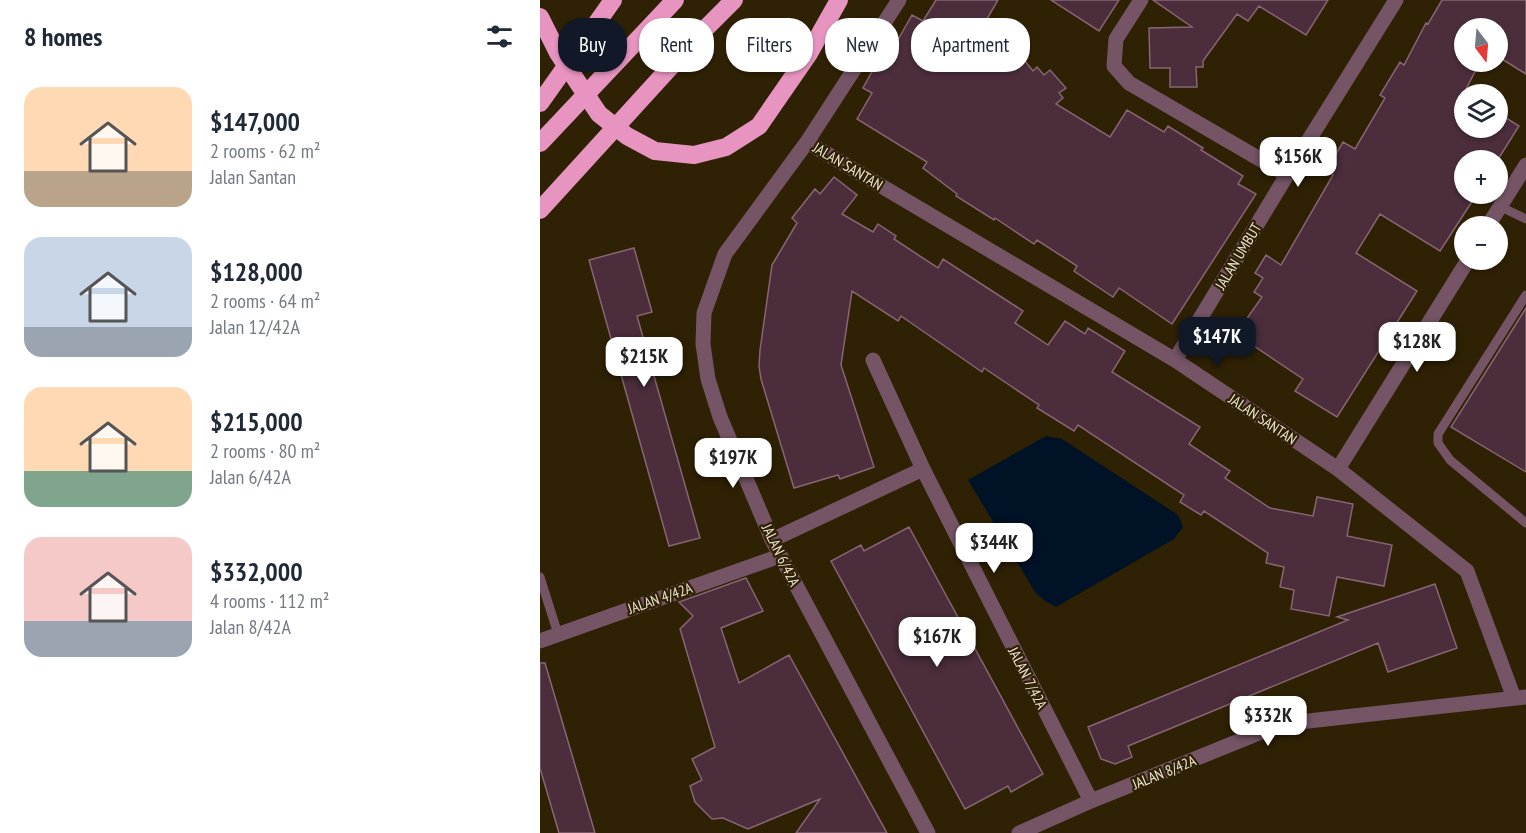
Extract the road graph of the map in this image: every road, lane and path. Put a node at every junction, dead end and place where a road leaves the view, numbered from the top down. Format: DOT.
graph roads {
  1 [pos="613,0"];
  2 [pos="675,0"];
  3 [pos="734,0"];
  4 [pos="839,0"];
  5 [pos="899,0"];
  6 [pos="1141,0"];
  7 [pos="1396,0"];
  8 [pos="540,17"];
  9 [pos="540,103"];
  10 [pos="807,142"];
  11 [pos="540,144"];
  12 [pos="1526,165"];
  13 [pos="1287,174"];
  14 [pos="1501,207"];
  15 [pos="540,210"];
  16 [pos="1495,216"];
  17 [pos="1526,219"];
  18 [pos="1462,270"];
  19 [pos="1526,295"];
  20 [pos="873,360"];
  21 [pos="1175,360"];
  22 [pos="923,469"];
  23 [pos="1338,469"];
  24 [pos="1526,523"];
  25 [pos="772,540"];
  26 [pos="780,556"];
  27 [pos="540,577"];
  28 [pos="558,634"];
  29 [pos="540,641"];
  30 [pos="1520,697"];
  31 [pos="1091,801"];
  32 [pos="928,833"];
  33 [pos="1019,833"];
  1 -- 9 [label="highway"];
  2 -- 11 [label="highway"];
  3 -- 15 [label="highway"];
  4 -- 8 [label="highway, bridge"];
  5 -- 10 [label="street, JALAN 6/42A"];
  6 -- 13 [label="street"];
  7 -- 13 [label="street, JALAN UMBUT"];
  10 -- 21 [label="street, JALAN SANTAN"];
  10 -- 25 [label="street, JALAN 6/42A"];
  12 -- 14 [label="street"];
  13 -- 21 [label="street, JALAN UMBUT"];
  14 -- 16 [label="street"];
  14 -- 17 [label="lane"];
  18 -- 23 [label="street"];
  19 -- 24 [label="lane"];
  20 -- 22 [label="street, JALAN 7/42A"];
  21 -- 23 [label="street, JALAN SANTAN"];
  22 -- 25 [label="street"];
  22 -- 31 [label="street, JALAN 7/42A"];
  23 -- 30 [label="street, JALAN SANTAN"];
  25 -- 26 [label="street, JALAN 6/42A"];
  26 -- 28 [label="street, JALAN 4/42A"];
  26 -- 32 [label="street, JALAN 6/42A"];
  27 -- 28 [label="lane"];
  28 -- 29 [label="street, JALAN 4/42A"];
  30 -- 31 [label="street, JALAN 8/42A"];
  31 -- 33 [label="street, JALAN 8/42A"];
}
